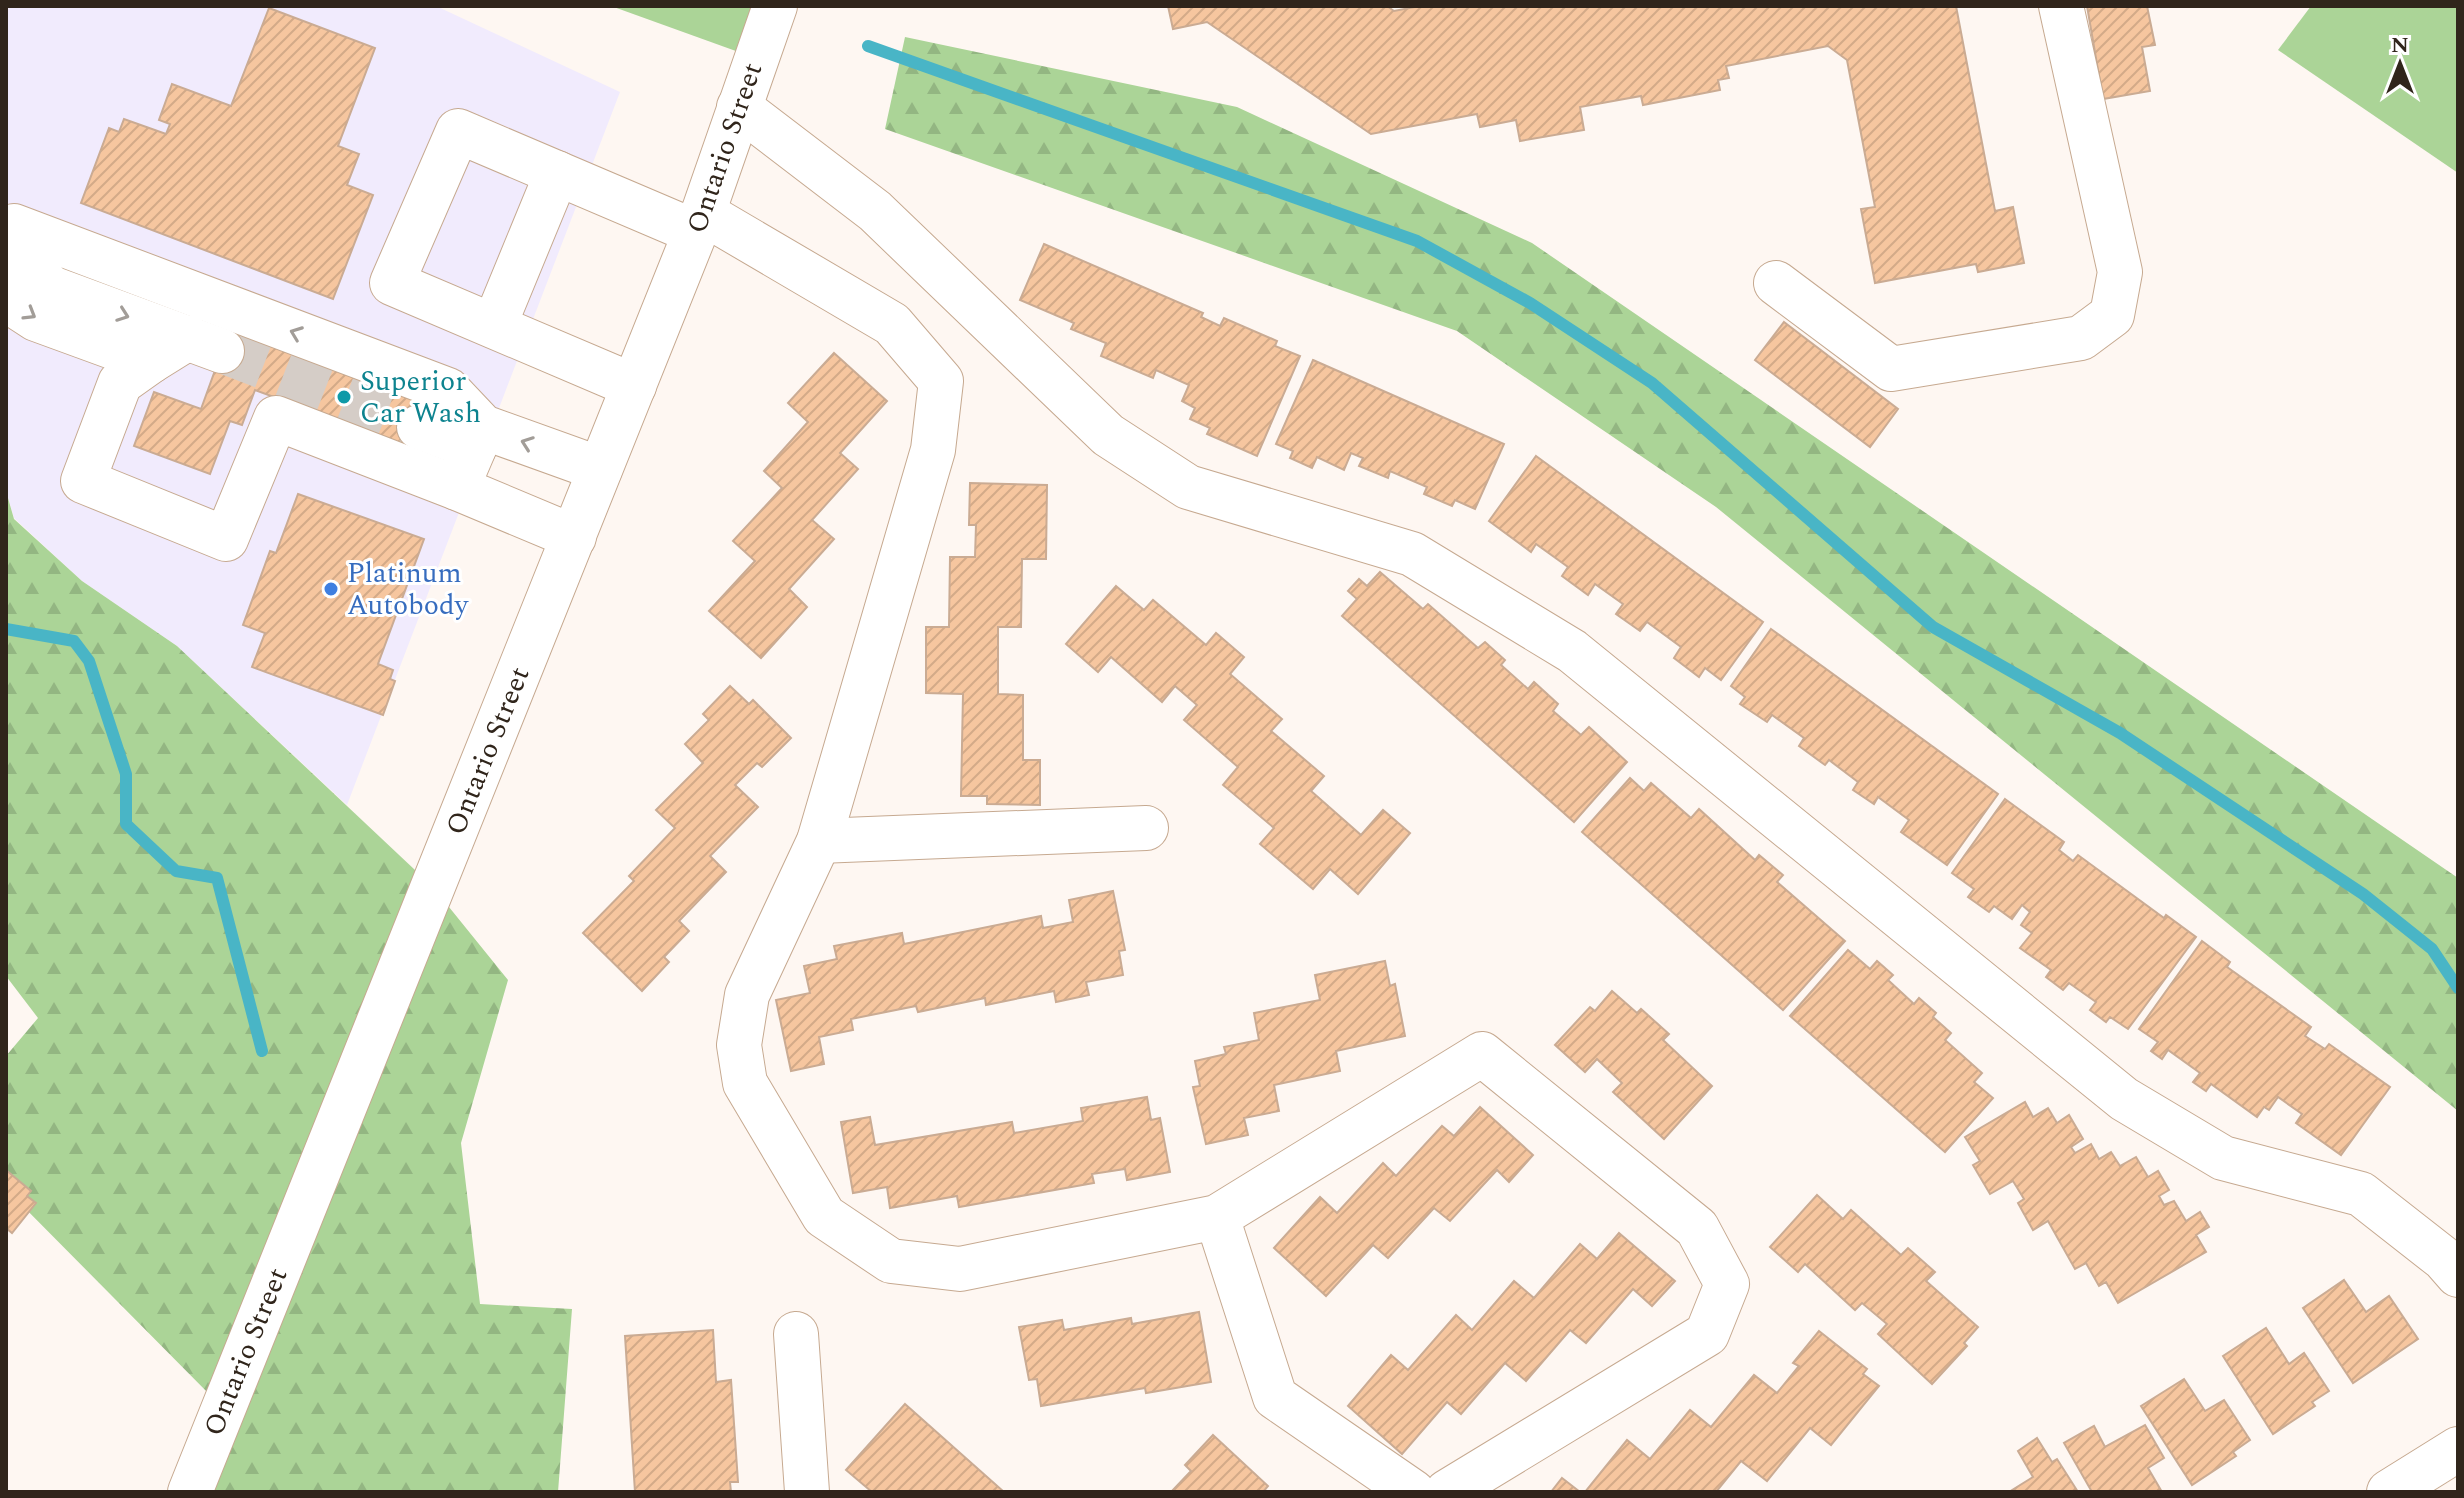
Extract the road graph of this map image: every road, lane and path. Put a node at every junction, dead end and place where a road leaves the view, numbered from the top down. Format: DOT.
graph roads {
  1 [pos="775,6"];
  2 [pos="2061,6"];
  3 [pos="739,107"];
  4 [pos="557,173"];
  5 [pos="699,222"];
  6 [pos="42,238"];
  7 [pos="1776,283"];
  8 [pos="494,326"];
  9 [pos="151,361"];
  10 [pos="634,386"];
  11 [pos="419,427"];
  12 [pos="478,437"];
  13 [pos="600,469"];
  14 [pos="457,488"];
  15 [pos="574,537"];
  16 [pos="1146,828"];
  17 [pos="819,841"];
  18 [pos="1217,1217"];
  19 [pos="2458,1275"];
  20 [pos="796,1334"];
  21 [pos="2458,1449"];
  22 [pos="2409,1488"];
  23 [pos="190,1492"];
  24 [pos="807,1492"];
  25 [pos="1413,1492"];
  26 [pos="1447,1492"];
  1 -- 3 [label="main road, Ontario Street"];
  2 -- 7 [label="main road"];
  3 -- 5 [label="main road, Ontario Street"];
  3 -- 19 [label="main road"];
  4 -- 5 [label="main road"];
  4 -- 8 [label="main road"];
  4 -- 8 [label="main road"];
  5 -- 10 [label="main road, Ontario Street"];
  5 -- 17 [label="main road"];
  6 -- 9 [label="main road, one-way"];
  6 -- 9 [label="main road, one-way"];
  12 -- 6 [label="main road, one-way"];
  8 -- 10 [label="main road"];
  9 -- 14 [label="main road"];
  10 -- 13 [label="main road, Ontario Street"];
  11 -- 12 [label="main road"];
  13 -- 12 [label="main road, one-way"];
  12 -- 14 [label="main road"];
  13 -- 15 [label="main road, Ontario Street"];
  14 -- 15 [label="main road"];
  15 -- 23 [label="main road, Ontario Street"];
  16 -- 17 [label="main road"];
  17 -- 18 [label="main road"];
  18 -- 25 [label="main road"];
  18 -- 26 [label="main road"];
  20 -- 24 [label="main road"];
  21 -- 22 [label="main road"];
}
